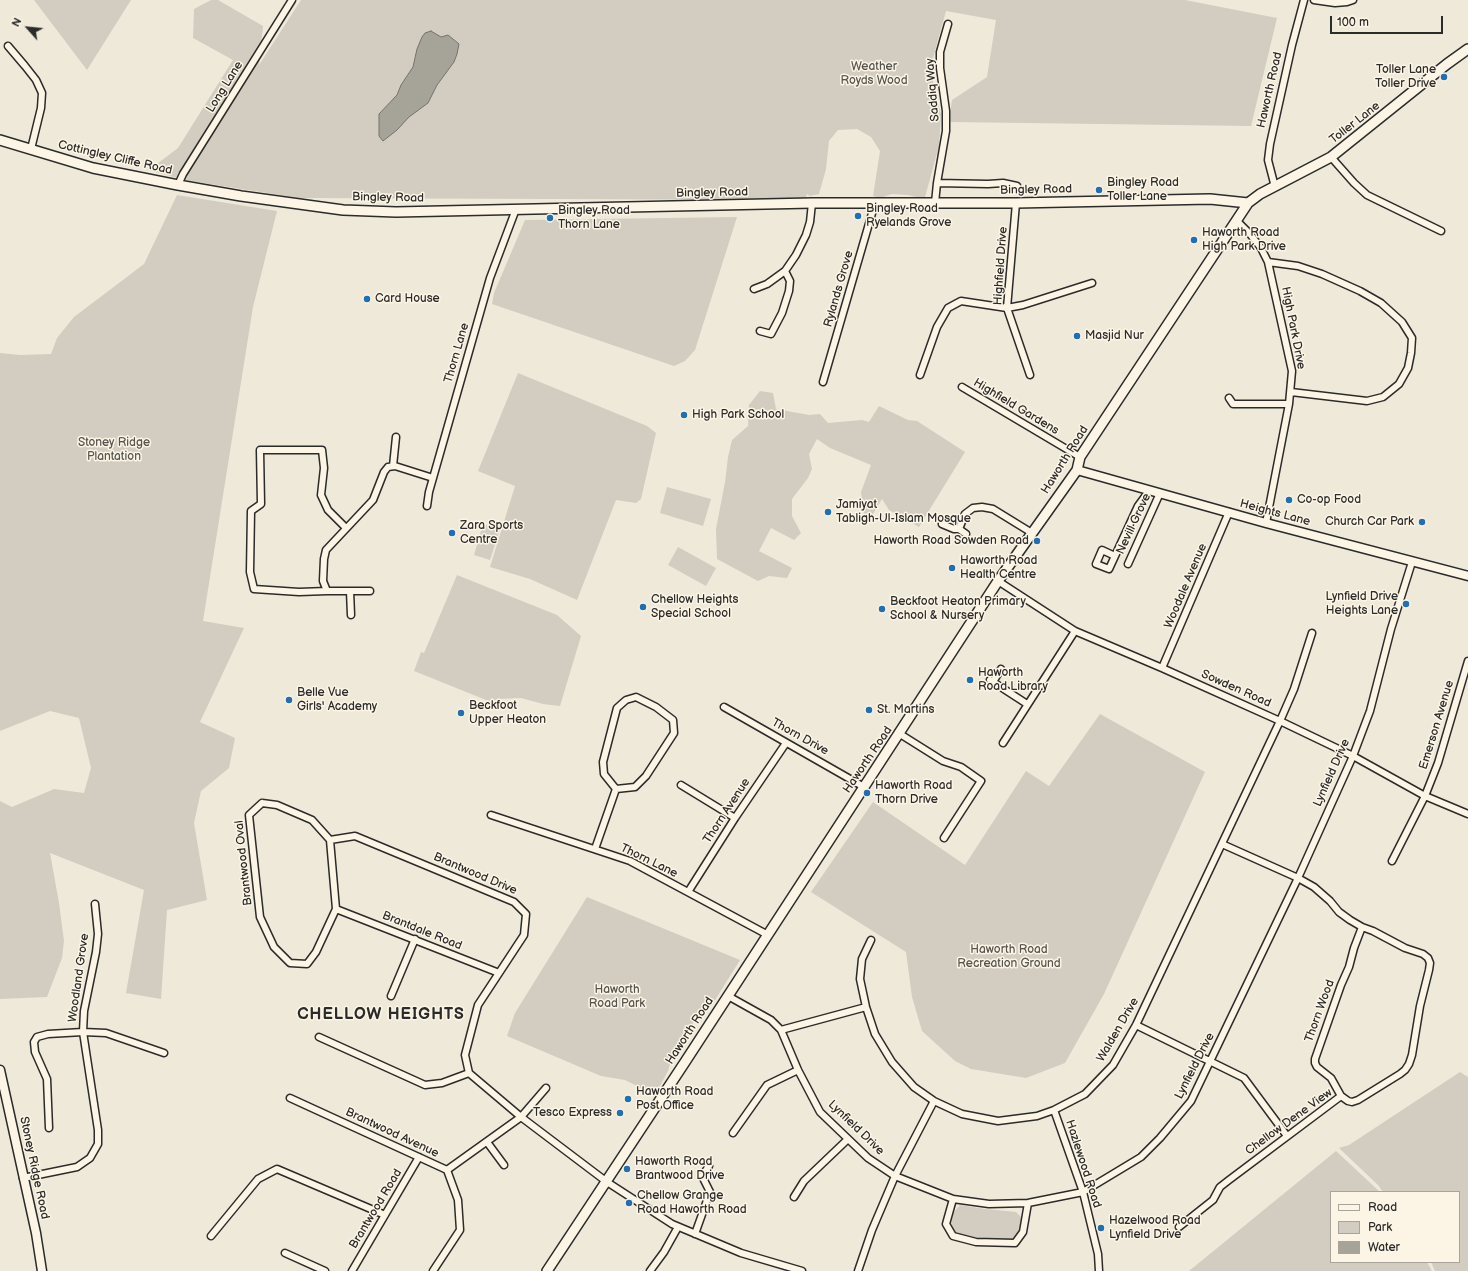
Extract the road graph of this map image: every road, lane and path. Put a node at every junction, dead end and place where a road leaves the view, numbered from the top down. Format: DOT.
graph roads {
  1 [pos="292,0"];
  2 [pos="1304,0"];
  3 [pos="1314,0"];
  4 [pos="1353,0"];
  5 [pos="948,24"];
  6 [pos="8,46"];
  7 [pos="1468,49"];
  8 [pos="0,140"];
  9 [pos="31,149"];
  10 [pos="1331,157"];
  11 [pos="937,183"];
  12 [pos="178,186"];
  13 [pos="1017,186"];
  14 [pos="1275,186"];
  15 [pos="812,203"];
  16 [pos="875,203"];
  17 [pos="935,203"];
  18 [pos="1016,203"];
  19 [pos="1248,203"];
  20 [pos="516,209"];
  21 [pos="1236,220"];
  22 [pos="1441,231"];
  23 [pos="1268,262"];
  24 [pos="785,271"];
  25 [pos="1092,283"];
  26 [pos="754,289"];
  27 [pos="1007,308"];
  28 [pos="760,331"];
  29 [pos="920,375"];
  30 [pos="1030,375"];
  31 [pos="823,382"];
  32 [pos="962,387"];
  33 [pos="1291,392"];
  34 [pos="1229,398"];
  35 [pos="1289,404"];
  36 [pos="396,437"];
  37 [pos="1080,457"];
  38 [pos="393,466"];
  39 [pos="1077,470"];
  40 [pos="433,478"];
  41 [pos="1148,490"];
  42 [pos="1160,493"];
  43 [pos="427,506"];
  44 [pos="1229,512"];
  45 [pos="1266,523"];
  46 [pos="942,524"];
  47 [pos="346,528"];
  48 [pos="959,529"];
  49 [pos="966,534"];
  50 [pos="1032,534"];
  51 [pos="1115,556"];
  52 [pos="1412,562"];
  53 [pos="1128,564"];
  54 [pos="1467,574"];
  55 [pos="998,582"];
  56 [pos="327,591"];
  57 [pos="350,591"];
  58 [pos="370,591"];
  59 [pos="350,615"];
  60 [pos="1075,631"];
  61 [pos="1312,633"];
  62 [pos="1468,661"];
  63 [pos="1162,668"];
  64 [pos="1001,669"];
  65 [pos="1027,704"];
  66 [pos="724,707"];
  67 [pos="1280,721"];
  68 [pos="900,734"];
  69 [pos="786,742"];
  70 [pos="1003,743"];
  71 [pos="1353,756"];
  72 [pos="681,785"];
  73 [pos="864,787"];
  74 [pos="616,789"];
  75 [pos="1425,796"];
  76 [pos="1468,814"];
  77 [pos="491,815"];
  78 [pos="735,818"];
  79 [pos="944,838"];
  80 [pos="330,840"];
  81 [pos="1222,844"];
  82 [pos="595,850"];
  83 [pos="1392,861"];
  84 [pos="1298,878"];
  85 [pos="688,892"];
  86 [pos="95,904"];
  87 [pos="336,909"];
  88 [pos="1362,927"];
  89 [pos="768,935"];
  90 [pos="415,939"];
  91 [pos="871,940"];
  92 [pos="499,973"];
  93 [pos="391,996"];
  94 [pos="728,996"];
  95 [pos="866,1008"];
  96 [pos="1136,1025"];
  97 [pos="781,1030"];
  98 [pos="83,1032"];
  99 [pos="319,1037"];
  100 [pos="164,1053"];
  101 [pos="1211,1061"];
  102 [pos="0,1070"];
  103 [pos="798,1070"];
  104 [pos="469,1073"];
  105 [pos="546,1088"];
  106 [pos="1341,1096"];
  107 [pos="290,1098"];
  108 [pos="934,1100"];
  109 [pos="1054,1110"];
  110 [pos="521,1117"];
  111 [pos="49,1128"];
  112 [pos="733,1133"];
  113 [pos="1287,1136"];
  114 [pos="848,1139"];
  115 [pos="487,1142"];
  116 [pos="419,1157"];
  117 [pos="504,1165"];
  118 [pos="709,1166"];
  119 [pos="447,1170"];
  120 [pos="895,1176"];
  121 [pos="23,1178"];
  122 [pos="607,1182"];
  123 [pos="1083,1192"];
  124 [pos="794,1197"];
  125 [pos="953,1199"];
  126 [pos="1028,1203"];
  127 [pos="385,1215"];
  128 [pos="678,1226"];
  129 [pos="1179,1227"];
  130 [pos="695,1234"];
  131 [pos="211,1236"];
  132 [pos="285,1253"];
  133 [pos="42,1271"];
  134 [pos="325,1271"];
  135 [pos="352,1271"];
  136 [pos="433,1271"];
  137 [pos="547,1271"];
  138 [pos="650,1271"];
  139 [pos="802,1271"];
  140 [pos="858,1271"];
  141 [pos="1099,1271"];
  1 -- 12 [label="street, Long Lane"];
  2 -- 14 [label="street, Haworth Road"];
  3 -- 4 [label="street"];
  5 -- 11 [label="street, Saddiq Way"];
  6 -- 9 [label="street"];
  7 -- 10 [label="main road, Toller Lane"];
  8 -- 9 [label="main road, Cottingley Cliffe Road"];
  9 -- 12 [label="main road, Cottingley Cliffe Road"];
  10 -- 14 [label="main road, Toller Lane"];
  10 -- 22 [label="street"];
  11 -- 13 [label="street"];
  11 -- 17 [label="street, Saddiq Way"];
  12 -- 20 [label="main road, Bingley Road"];
  14 -- 19 [label="main road, Toller Lane"];
  15 -- 16 [label="main road, Bingley Road"];
  15 -- 20 [label="main road, Bingley Road"];
  15 -- 24 [label="street"];
  16 -- 17 [label="main road, Bingley Road"];
  16 -- 31 [label="street, Rylands Grove"];
  17 -- 18 [label="main road, Bingley Road"];
  18 -- 19 [label="main road, Bingley Road"];
  18 -- 27 [label="street, Highfield Drive"];
  19 -- 21 [label="main road, Haworth Road"];
  20 -- 40 [label="street, Thorn Lane"];
  21 -- 23 [label="street, High Park Drive"];
  21 -- 37 [label="main road, Haworth Road"];
  23 -- 33 [label="street, High Park Drive"];
  23 -- 33 [label="street"];
  24 -- 26 [label="street"];
  24 -- 28 [label="street"];
  25 -- 27 [label="street"];
  27 -- 29 [label="street"];
  27 -- 30 [label="street, Highfield Drive"];
  32 -- 37 [label="street, Highfield Gardens"];
  33 -- 35 [label="street, High Park Drive"];
  34 -- 35 [label="street"];
  35 -- 45 [label="street, High Park Drive"];
  36 -- 38 [label="street"];
  37 -- 39 [label="main road, Haworth Road"];
  38 -- 40 [label="street"];
  38 -- 47 [label="street"];
  39 -- 41 [label="street, Heights Lane"];
  39 -- 50 [label="main road, Haworth Road"];
  40 -- 43 [label="street, Thorn Lane"];
  41 -- 42 [label="street, Heights Lane"];
  41 -- 51 [label="street"];
  42 -- 44 [label="street, Heights Lane"];
  42 -- 53 [label="street, Nevill Grove"];
  44 -- 45 [label="street, Heights Lane"];
  44 -- 63 [label="street, Woodale Avenue"];
  45 -- 52 [label="street, Heights Lane"];
  46 -- 48 [label="street"];
  47 -- 56 [label="street"];
  47 -- 56 [label="street"];
  48 -- 49 [label="street"];
  48 -- 50 [label="street"];
  50 -- 55 [label="main road, Haworth Road"];
  52 -- 54 [label="street, Heights Lane"];
  52 -- 71 [label="street, Lynfield Drive"];
  55 -- 60 [label="street, Sowden Road"];
  55 -- 68 [label="main road, Haworth Road"];
  56 -- 57 [label="street"];
  57 -- 58 [label="street"];
  57 -- 59 [label="street"];
  60 -- 63 [label="street, Sowden Road"];
  60 -- 65 [label="street"];
  61 -- 67 [label="street, Walden Drive"];
  62 -- 75 [label="street, Emerson Avenue"];
  63 -- 67 [label="street, Sowden Road"];
  64 -- 65 [label="street"];
  65 -- 70 [label="street"];
  66 -- 69 [label="street, Thorn Drive"];
  67 -- 71 [label="street, Sowden Road"];
  67 -- 81 [label="street, Walden Drive"];
  68 -- 73 [label="main road, Haworth Road"];
  68 -- 79 [label="street"];
  69 -- 73 [label="street, Thorn Drive"];
  69 -- 78 [label="street, Thorn Avenue"];
  71 -- 75 [label="street, Sowden Road"];
  71 -- 84 [label="street, Lynfield Drive"];
  72 -- 78 [label="street"];
  73 -- 89 [label="main road, Haworth Road"];
  74 -- 74 [label="street"];
  74 -- 82 [label="street"];
  75 -- 76 [label="street, Sowden Road"];
  75 -- 83 [label="street, Emerson Avenue"];
  77 -- 82 [label="street, Thorn Lane"];
  78 -- 85 [label="street, Thorn Avenue"];
  80 -- 87 [label="street, Brantwood Oval"];
  80 -- 87 [label="street, Brantwood Oval"];
  80 -- 92 [label="street, Brantwood Drive"];
  81 -- 84 [label="street"];
  81 -- 96 [label="street, Walden Drive"];
  82 -- 85 [label="street, Thorn Lane"];
  84 -- 88 [label="street"];
  84 -- 101 [label="street, Lynfield Drive"];
  85 -- 89 [label="street, Thorn Lane"];
  86 -- 98 [label="street, Woodland Grove"];
  87 -- 90 [label="street, Brantdale Road"];
  88 -- 106 [label="street, Thorn Wood"];
  88 -- 106 [label="street, Chellow Dene View"];
  89 -- 94 [label="main road, Haworth Road"];
  90 -- 92 [label="street, Brantdale Road"];
  90 -- 93 [label="street"];
  91 -- 95 [label="street, Walden Drive"];
  92 -- 104 [label="street, Brantwood Drive"];
  94 -- 97 [label="street, Lynfield Drive"];
  94 -- 122 [label="main road, Haworth Road"];
  95 -- 97 [label="street"];
  95 -- 108 [label="street, Walden Drive"];
  96 -- 101 [label="street"];
  96 -- 109 [label="street, Walden Drive"];
  97 -- 103 [label="street, Lynfield Drive"];
  98 -- 100 [label="street"];
  98 -- 111 [label="street"];
  98 -- 121 [label="street, Woodland Grove"];
  99 -- 104 [label="street"];
  101 -- 113 [label="street"];
  101 -- 123 [label="street, Lynfield Drive"];
  102 -- 121 [label="street, Stoney Ridge Road"];
  103 -- 112 [label="street"];
  103 -- 114 [label="street, Lynfield Drive"];
  104 -- 110 [label="street"];
  105 -- 110 [label="street, Brantwood Avenue"];
  106 -- 113 [label="street, Chellow Dene View"];
  107 -- 116 [label="street, Brantwood Avenue"];
  108 -- 109 [label="street, Walden Drive"];
  108 -- 120 [label="street"];
  109 -- 123 [label="street, Hazlewood Road"];
  110 -- 115 [label="street, Brantwood Avenue"];
  110 -- 122 [label="street"];
  113 -- 129 [label="street, Chellow Dene View"];
  114 -- 120 [label="street, Lynfield Drive"];
  114 -- 124 [label="street"];
  115 -- 117 [label="street"];
  115 -- 119 [label="street, Brantwood Avenue"];
  116 -- 119 [label="street, Brantwood Avenue"];
  116 -- 127 [label="street, Brantwood Road"];
  118 -- 130 [label="street"];
  119 -- 136 [label="street"];
  120 -- 125 [label="street, Lynfield Drive"];
  120 -- 140 [label="street"];
  121 -- 133 [label="street, Stoney Ridge Road"];
  122 -- 128 [label="street"];
  122 -- 137 [label="main road, Haworth Road"];
  123 -- 126 [label="street, Lynfield Drive"];
  123 -- 141 [label="street, Hazlewood Road"];
  125 -- 126 [label="street, Lynfield Drive"];
  125 -- 126 [label="street"];
  127 -- 131 [label="street"];
  127 -- 135 [label="street, Brantwood Road"];
  128 -- 130 [label="street"];
  128 -- 138 [label="street"];
  130 -- 139 [label="street"];
  132 -- 134 [label="street"];
}
